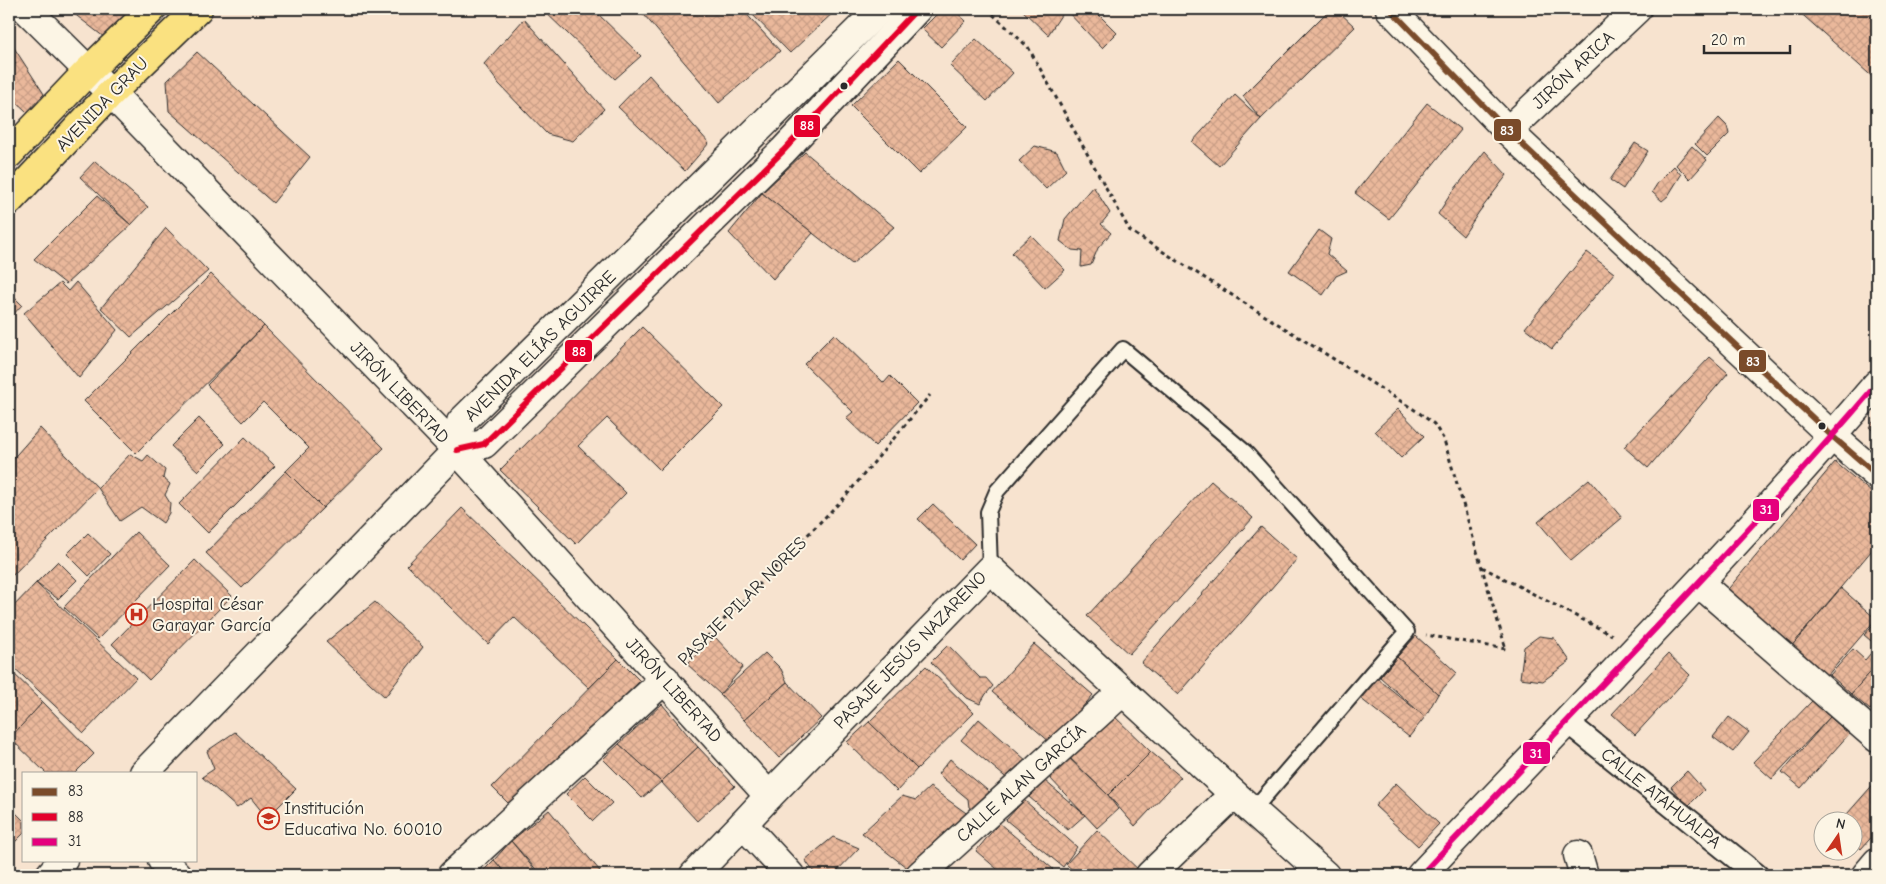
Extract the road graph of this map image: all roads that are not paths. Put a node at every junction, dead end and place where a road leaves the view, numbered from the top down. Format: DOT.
graph roads {
  1 [pos="26,9"];
  2 [pos="152,9"];
  3 [pos="198,9"];
  4 [pos="880,9"];
  5 [pos="917,9"];
  6 [pos="1392,9"];
  7 [pos="1637,9"];
  8 [pos="89,70"];
  9 [pos="810,79"];
  10 [pos="111,93"];
  11 [pos="832,100"];
  12 [pos="1508,131"];
  13 [pos="9,154"];
  14 [pos="9,201"];
  15 [pos="1877,384"];
  16 [pos="1832,436"];
  17 [pos="457,450"];
  18 [pos="1877,475"];
  19 [pos="990,569"];
  20 [pos="1699,583"];
  21 [pos="665,680"];
  22 [pos="1122,692"];
  23 [pos="1566,721"];
  24 [pos="1877,738"];
  25 [pos="145,772"];
  26 [pos="769,796"];
  27 [pos="1243,802"];
  28 [pos="742,824"];
  29 [pos="61,862"];
  30 [pos="164,862"];
  31 [pos="1877,862"];
  32 [pos="50,875"];
  33 [pos="177,875"];
  34 [pos="452,875"];
  35 [pos="694,875"];
  36 [pos="790,875"];
  37 [pos="920,875"];
  38 [pos="1150,875"];
  39 [pos="1325,875"];
  40 [pos="1421,875"];
  41 [pos="1757,875"];
  42 [pos="1866,875"];
  1 -- 8 [label="street, JIRÓN LIBERTAD"];
  2 -- 8 [label="main road, AVENIDA GRAU"];
  3 -- 10 [label="main road, AVENIDA GRAU"];
  4 -- 9 [label="street, AVENIDA ELÍAS AGUIRRE"];
  5 -- 11 [label="street, AVENIDA ELÍAS AGUIRRE"];
  6 -- 12 [label="street"];
  7 -- 12 [label="street, JIRÓN ARICA"];
  8 -- 10 [label="street, JIRÓN LIBERTAD"];
  8 -- 13 [label="main road, AVENIDA GRAU"];
  9 -- 11 [label="street"];
  9 -- 17 [label="street, AVENIDA ELÍAS AGUIRRE"];
  10 -- 14 [label="main road, AVENIDA GRAU"];
  10 -- 17 [label="street, JIRÓN LIBERTAD"];
  11 -- 17 [label="street, AVENIDA ELÍAS AGUIRRE"];
  12 -- 16 [label="street"];
  15 -- 16 [label="street"];
  16 -- 18 [label="street"];
  16 -- 20 [label="street"];
  17 -- 21 [label="street, JIRÓN LIBERTAD"];
  17 -- 25 [label="street"];
  19 -- 22 [label="street"];
  19 -- 26 [label="street, PASAJE JESÚS NAZARENO"];
  19 -- 27 [label="lane, PASAJE JESÚS NAZARENO"];
  20 -- 23 [label="street"];
  20 -- 24 [label="street"];
  21 -- 26 [label="street, JIRÓN LIBERTAD"];
  21 -- 34 [label="street, PASAJE PILAR NORES"];
  22 -- 27 [label="street"];
  22 -- 37 [label="street, CALLE ALAN GARCÍA"];
  23 -- 40 [label="street"];
  23 -- 41 [label="street, CALLE ATAHUALPA"];
  26 -- 28 [label="street"];
  27 -- 38 [label="street"];
  27 -- 39 [label="street"];
  28 -- 35 [label="street"];
  28 -- 36 [label="street"];
  29 -- 32 [label="street"];
  30 -- 33 [label="street"];
  31 -- 42 [label="street"];
}
